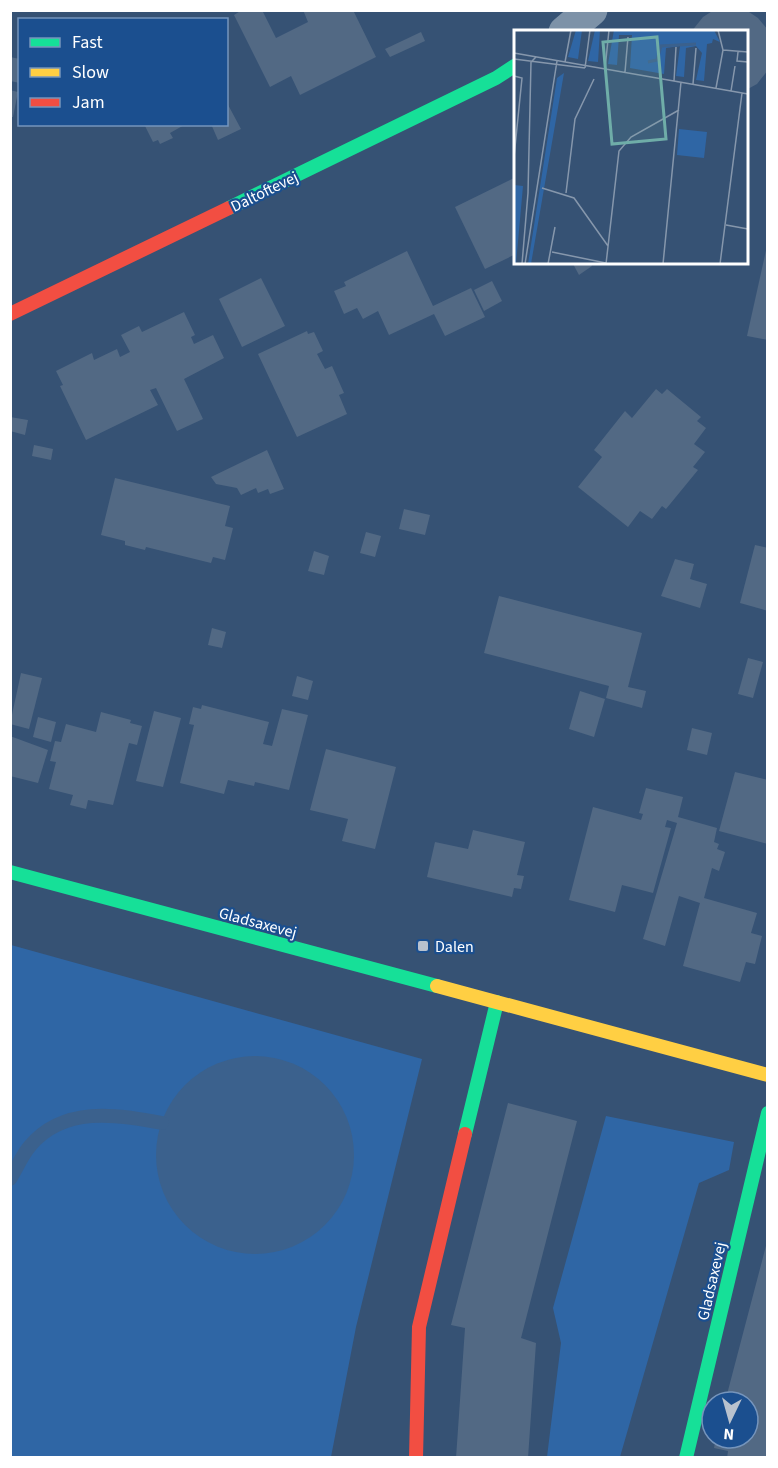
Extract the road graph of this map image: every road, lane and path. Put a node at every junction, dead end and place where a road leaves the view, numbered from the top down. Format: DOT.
graph roads {
  1 [pos="591,10"];
  2 [pos="567,30"];
  3 [pos="514,65"];
  4 [pos="10,314"];
  5 [pos="10,872"];
  6 [pos="497,1002"];
  7 [pos="768,1075"];
  8 [pos="768,1113"];
  9 [pos="416,1458"];
  10 [pos="686,1458"];
  1 -- 2 [label="street"];
  3 -- 4 [label="street, Daltoftevej"];
  5 -- 6 [label="street, Gladsaxevej"];
  6 -- 7 [label="street, Gladsaxevej"];
  6 -- 9 [label="street"];
  8 -- 10 [label="street, Gladsaxevej"];
}
